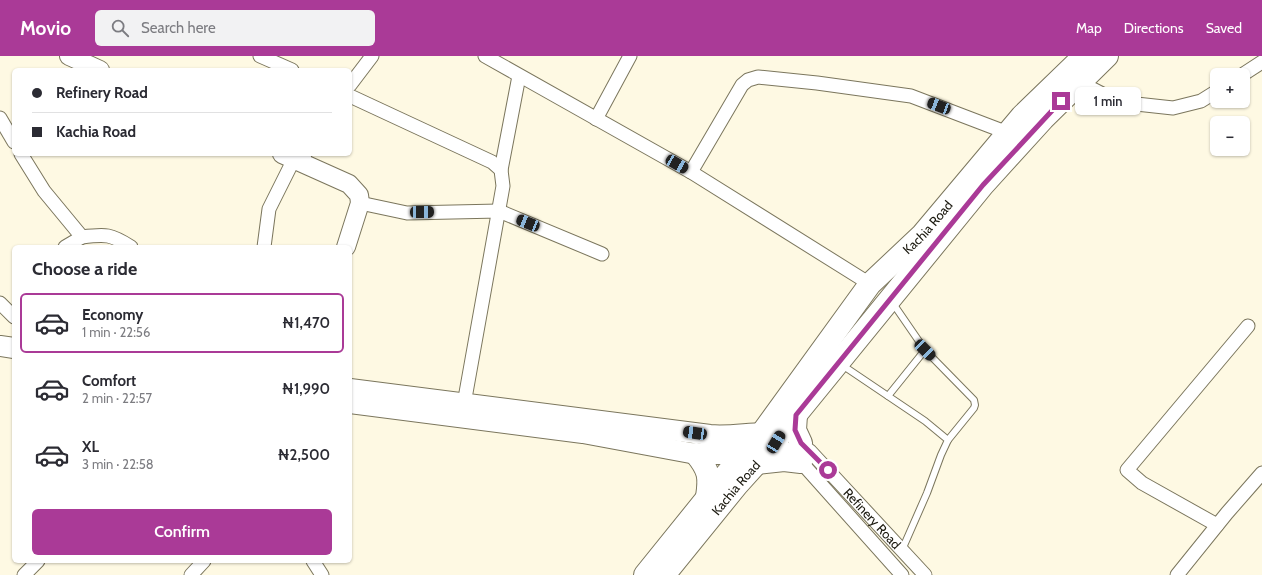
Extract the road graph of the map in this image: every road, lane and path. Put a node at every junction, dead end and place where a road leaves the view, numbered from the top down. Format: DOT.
graph roads {
  1 [pos="69,56"];
  2 [pos="260,56"];
  3 [pos="372,56"];
  4 [pos="485,56"];
  5 [pos="630,56"];
  6 [pos="1084,56"];
  7 [pos="1107,56"];
  8 [pos="500,59"];
  9 [pos="1262,62"];
  10 [pos="96,68"];
  11 [pos="287,68"];
  12 [pos="1250,70"];
  13 [pos="519,76"];
  14 [pos="352,82"];
  15 [pos="1079,82"];
  16 [pos="1210,95"];
  17 [pos="352,97"];
  18 [pos="0,118"];
  19 [pos="596,119"];
  20 [pos="1008,133"];
  21 [pos="12,139"];
  22 [pos="23,156"];
  23 [pos="294,156"];
  24 [pos="501,170"];
  25 [pos="690,172"];
  26 [pos="360,203"];
  27 [pos="499,211"];
  28 [pos="82,237"];
  29 [pos="68,245"];
  30 [pos="128,245"];
  31 [pos="264,245"];
  32 [pos="347,245"];
  33 [pos="602,254"];
  34 [pos="870,284"];
  35 [pos="890,300"];
  36 [pos="0,303"];
  37 [pos="12,315"];
  38 [pos="1248,326"];
  39 [pos="0,346"];
  40 [pos="12,348"];
  41 [pos="925,350"];
  42 [pos="0,359"];
  43 [pos="12,361"];
  44 [pos="839,363"];
  45 [pos="352,389"];
  46 [pos="888,396"];
  47 [pos="352,403"];
  48 [pos="464,404"];
  49 [pos="796,415"];
  50 [pos="773,436"];
  51 [pos="948,440"];
  52 [pos="696,454"];
  53 [pos="806,454"];
  54 [pos="750,458"];
  55 [pos="1262,472"];
  56 [pos="730,481"];
  57 [pos="707,497"];
  58 [pos="1217,525"];
  59 [pos="902,550"];
  60 [pos="36,563"];
  61 [pos="202,563"];
  62 [pos="314,563"];
  63 [pos="24,575"];
  64 [pos="191,575"];
  65 [pos="322,575"];
  66 [pos="645,575"];
  67 [pos="664,575"];
  68 [pos="902,575"];
  69 [pos="925,575"];
  70 [pos="1176,575"];
  1 -- 10 [label="street"];
  2 -- 11 [label="street"];
  3 -- 14 [label="street"];
  4 -- 8 [label="street"];
  5 -- 19 [label="street"];
  6 -- 20 [label="highway, Kachia Road"];
  7 -- 15 [label="highway, Kachia Road"];
  8 -- 13 [label="street"];
  9 -- 12 [label="street"];
  13 -- 19 [label="street"];
  13 -- 24 [label="street"];
  15 -- 16 [label="street"];
  15 -- 35 [label="highway, Kachia Road"];
  17 -- 24 [label="street"];
  18 -- 21 [label="street"];
  19 -- 25 [label="street"];
  20 -- 25 [label="street"];
  20 -- 34 [label="highway, Kachia Road"];
  22 -- 28 [label="street"];
  23 -- 26 [label="street"];
  23 -- 31 [label="street"];
  24 -- 27 [label="street"];
  25 -- 34 [label="street"];
  26 -- 27 [label="street"];
  26 -- 32 [label="street"];
  27 -- 33 [label="street"];
  27 -- 48 [label="street"];
  28 -- 29 [label="street"];
  28 -- 30 [label="street"];
  34 -- 50 [label="highway, Kachia Road"];
  35 -- 41 [label="lane"];
  35 -- 44 [label="highway, Kachia Road"];
  36 -- 37 [label="street"];
  38 -- 58 [label="street"];
  39 -- 40 [label="main road"];
  41 -- 46 [label="lane"];
  41 -- 51 [label="lane"];
  42 -- 43 [label="main road"];
  44 -- 46 [label="lane"];
  44 -- 49 [label="highway, Kachia Road"];
  45 -- 48 [label="main road"];
  46 -- 51 [label="lane"];
  47 -- 52 [label="main road"];
  48 -- 50 [label="main road"];
  49 -- 50 [label="highway, Kachia Road"];
  49 -- 53 [label="highway"];
  50 -- 53 [label="street, Refinery Road"];
  50 -- 53 [label="street, Refinery Road"];
  50 -- 54 [label="highway, Kachia Road"];
  51 -- 59 [label="lane"];
  52 -- 54 [label="main road"];
  52 -- 57 [label="highway"];
  53 -- 54 [label="highway"];
  53 -- 59 [label="street, Refinery Road"];
  53 -- 68 [label="street, Refinery Road"];
  54 -- 56 [label="highway, Kachia Road"];
  55 -- 58 [label="street"];
  56 -- 57 [label="highway, Kachia Road"];
  56 -- 67 [label="highway, Kachia Road"];
  57 -- 66 [label="highway, Kachia Road"];
  58 -- 70 [label="street"];
  59 -- 69 [label="street, Refinery Road"];
  60 -- 63 [label="street"];
  61 -- 64 [label="street"];
  62 -- 65 [label="street"];
}
